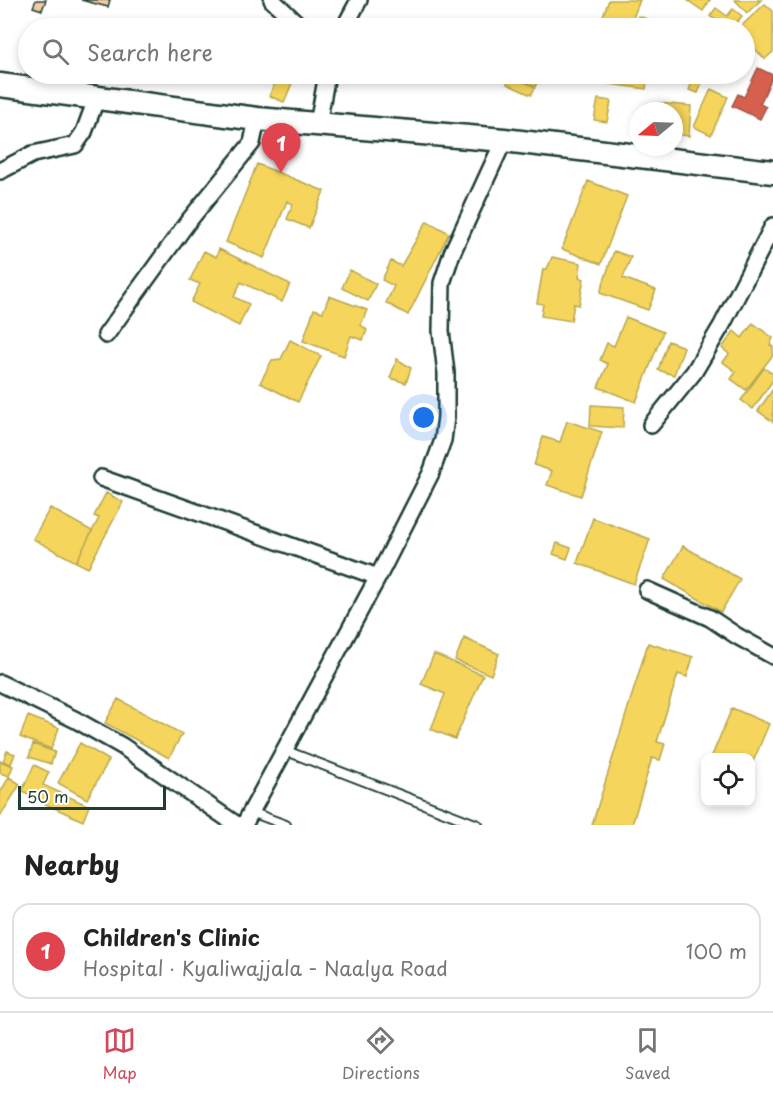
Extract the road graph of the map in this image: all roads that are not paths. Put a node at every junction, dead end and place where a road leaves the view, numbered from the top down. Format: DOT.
graph roads {
  1 [pos="273,0"];
  2 [pos="358,0"];
  3 [pos="292,18"];
  4 [pos="349,18"];
  5 [pos="325,84"];
  6 [pos="0,85"];
  7 [pos="97,97"];
  8 [pos="257,119"];
  9 [pos="318,124"];
  10 [pos="504,140"];
  11 [pos="0,171"];
  12 [pos="773,172"];
  13 [pos="773,226"];
  14 [pos="106,334"];
  15 [pos="651,425"];
  16 [pos="101,478"];
  17 [pos="378,577"];
  18 [pos="647,590"];
  19 [pos="773,656"];
  20 [pos="0,683"];
  21 [pos="284,750"];
  22 [pos="247,818"];
  23 [pos="237,825"];
  24 [pos="286,825"];
  25 [pos="478,825"];
  1 -- 3 [label="street"];
  2 -- 4 [label="street"];
  5 -- 9 [label="street"];
  6 -- 7 [label="main road"];
  7 -- 8 [label="main road"];
  7 -- 11 [label="street"];
  8 -- 9 [label="main road"];
  8 -- 14 [label="street"];
  9 -- 10 [label="main road"];
  10 -- 12 [label="main road"];
  10 -- 17 [label="street"];
  13 -- 15 [label="street"];
  16 -- 17 [label="street"];
  17 -- 21 [label="street"];
  18 -- 19 [label="street"];
  20 -- 23 [label="street"];
  21 -- 22 [label="street"];
  21 -- 25 [label="lane"];
  22 -- 24 [label="lane"];
}
